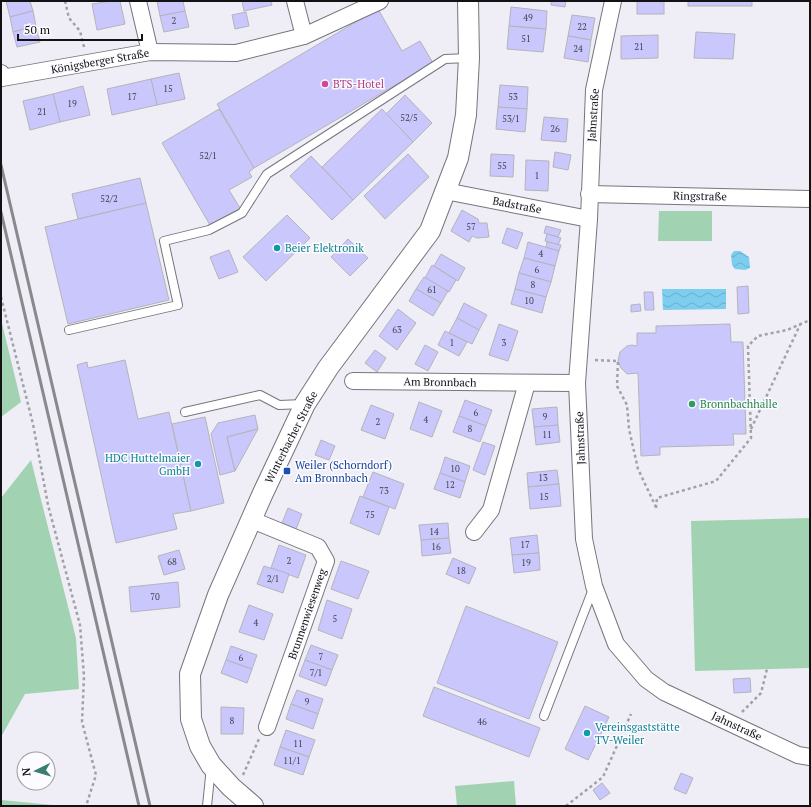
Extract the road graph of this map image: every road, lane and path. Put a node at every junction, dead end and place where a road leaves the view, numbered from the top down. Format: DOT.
graph roads {
  1 [pos="65,1"];
  2 [pos="138,1"];
  3 [pos="295,1"];
  4 [pos="380,1"];
  5 [pos="468,1"];
  6 [pos="613,1"];
  7 [pos="304,36"];
  8 [pos="150,52"];
  9 [pos="469,58"];
  10 [pos="88,63"];
  11 [pos="2,76"];
  12 [pos="445,191"];
  13 [pos="589,194"];
  14 [pos="810,199"];
  15 [pos="589,219"];
  16 [pos="1,297"];
  17 [pos="810,320"];
  18 [pos="800,324"];
  19 [pos="69,330"];
  20 [pos="579,359"];
  21 [pos="353,382"];
  22 [pos="527,383"];
  23 [pos="577,383"];
  24 [pos="305,404"];
  25 [pos="185,412"];
  26 [pos="750,430"];
  27 [pos="252,520"];
  28 [pos="474,532"];
  29 [pos="594,586"];
  30 [pos="767,669"];
  31 [pos="631,714"];
  32 [pos="544,716"];
  33 [pos="730,723"];
  34 [pos="267,727"];
  35 [pos="810,758"];
  36 [pos="211,765"];
  37 [pos="236,792"];
  38 [pos="86,806"];
  39 [pos="207,806"];
  40 [pos="253,806"];
  41 [pos="566,806"];
  1 -- 10 [label="path"];
  2 -- 8 [label="street"];
  3 -- 7 [label="street"];
  4 -- 7 [label="street, Königsberger Straße"];
  5 -- 9 [label="street, Winterbacher Straße"];
  6 -- 13 [label="street, Jahnstraße"];
  7 -- 8 [label="street, Königsberger Straße"];
  8 -- 10 [label="street, Königsberger Straße"];
  9 -- 12 [label="street, Winterbacher Straße"];
  9 -- 19 [label="lane"];
  10 -- 11 [label="street, Königsberger Straße"];
  12 -- 15 [label="street, Badstraße"];
  12 -- 24 [label="street, Winterbacher Straße"];
  13 -- 14 [label="street, Ringstraße"];
  13 -- 15 [label="street, Jahnstraße"];
  15 -- 20 [label="street, Jahnstraße"];
  16 -- 38 [label="path"];
  17 -- 18 [label="path"];
  18 -- 26 [label="path"];
  18 -- 26 [label="path"];
  20 -- 23 [label="street, Jahnstraße"];
  20 -- 26 [label="path"];
  21 -- 22 [label="street, Am Bronnbach"];
  22 -- 23 [label="street, Am Bronnbach"];
  22 -- 28 [label="street"];
  23 -- 29 [label="street, Jahnstraße"];
  24 -- 25 [label="lane"];
  24 -- 27 [label="street, Winterbacher Straße"];
  27 -- 34 [label="street, Brunnenwiesenweg"];
  27 -- 36 [label="street, Winterbacher Straße"];
  29 -- 32 [label="lane"];
  29 -- 33 [label="street, Jahnstraße"];
  30 -- 33 [label="path"];
  31 -- 41 [label="path"];
  33 -- 35 [label="street, Jahnstraße"];
  34 -- 37 [label="path"];
  36 -- 37 [label="street, Winterbacher Straße"];
  36 -- 39 [label="lane"];
  37 -- 40 [label="street, Winterbacher Straße"];
}
